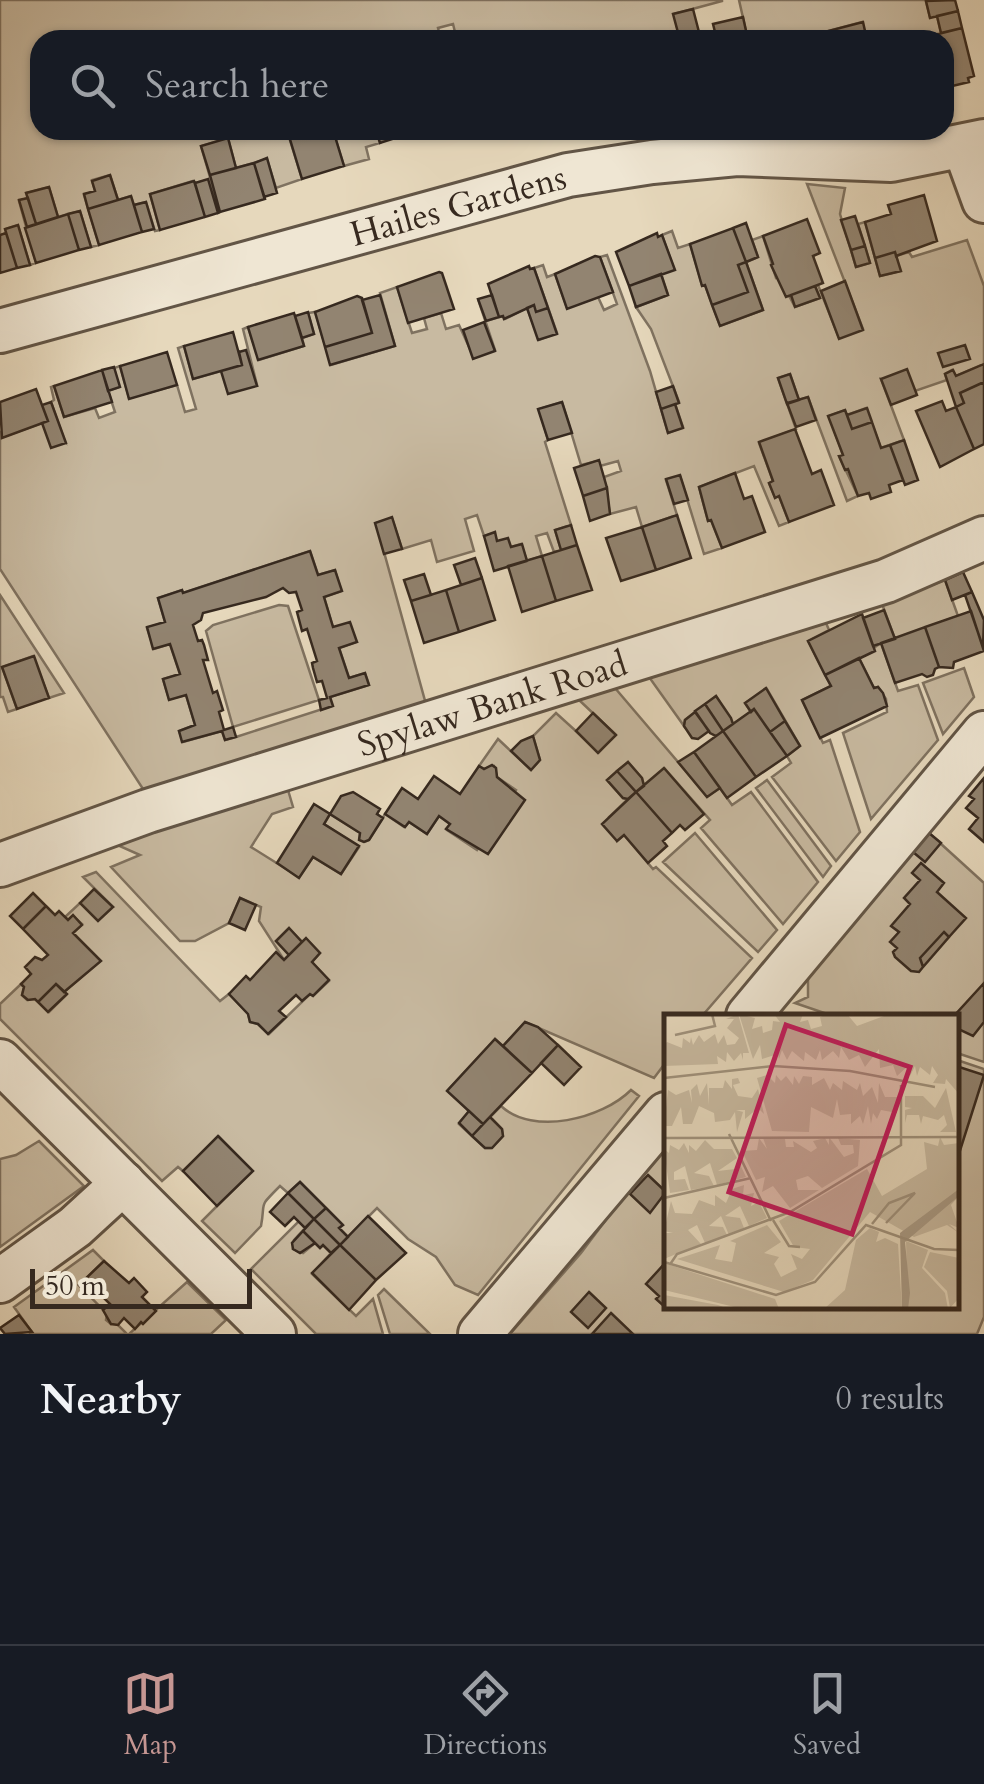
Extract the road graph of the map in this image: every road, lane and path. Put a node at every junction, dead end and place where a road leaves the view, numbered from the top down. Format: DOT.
graph roads {
  1 [pos="974,144"];
  2 [pos="984,201"];
  3 [pos="0,331"];
  4 [pos="984,538"];
  5 [pos="984,733"];
  6 [pos="0,864"];
  7 [pos="750,1014"];
  8 [pos="0,1061"];
  9 [pos="664,1116"];
  10 [pos="122,1183"];
  11 [pos="0,1281"];
  12 [pos="274,1334"];
  13 [pos="480,1334"];
  1 -- 2 [label="street"];
  1 -- 3 [label="street, Hailes Gardens"];
  4 -- 6 [label="street, Spylaw Bank Road"];
  5 -- 7 [label="street"];
  8 -- 10 [label="street"];
  9 -- 13 [label="street"];
  10 -- 11 [label="street"];
  10 -- 12 [label="street"];
}
